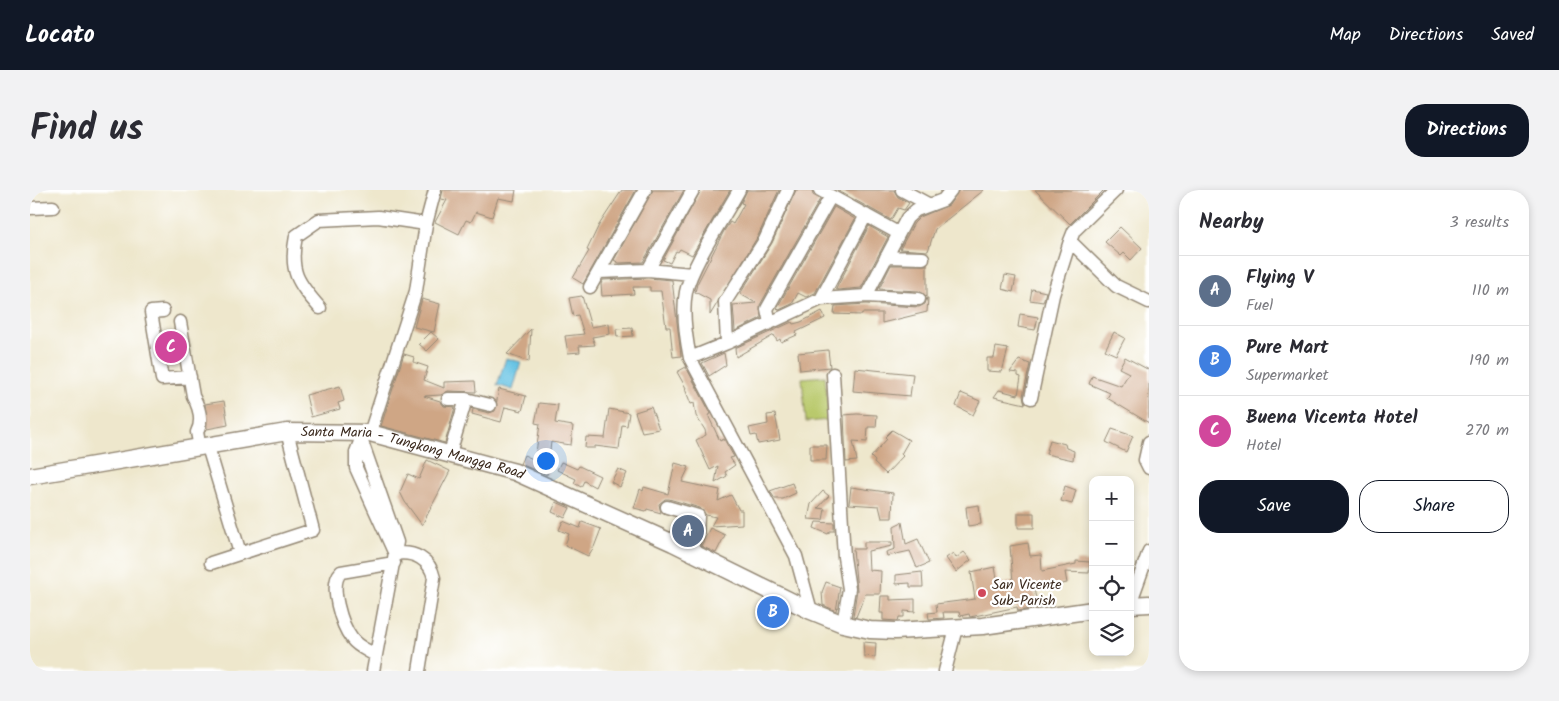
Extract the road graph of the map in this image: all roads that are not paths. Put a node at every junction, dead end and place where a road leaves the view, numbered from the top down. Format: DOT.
graph roads {
  1 [pos="435,190"];
  2 [pos="645,190"];
  3 [pos="693,190"];
  4 [pos="739,190"];
  5 [pos="788,190"];
  6 [pos="902,190"];
  7 [pos="951,190"];
  8 [pos="1116,190"];
  9 [pos="826,193"];
  10 [pos="928,204"];
  11 [pos="53,207"];
  12 [pos="30,208"];
  13 [pos="866,215"];
  14 [pos="426,224"];
  15 [pos="898,233"];
  16 [pos="1070,241"];
  17 [pos="886,257"];
  18 [pos="923,258"];
  19 [pos="648,270"];
  20 [pos="599,272"];
  21 [pos="692,274"];
  22 [pos="590,287"];
  23 [pos="866,296"];
  24 [pos="821,299"];
  25 [pos="919,299"];
  26 [pos="1149,302"];
  27 [pos="320,308"];
  28 [pos="163,310"];
  29 [pos="180,322"];
  30 [pos="770,323"];
  31 [pos="727,343"];
  32 [pos="690,358"];
  33 [pos="833,374"];
  34 [pos="190,377"];
  35 [pos="1031,398"];
  36 [pos="448,400"];
  37 [pos="466,400"];
  38 [pos="490,405"];
  39 [pos="286,432"];
  40 [pos="365,436"];
  41 [pos="1149,442"];
  42 [pos="204,447"];
  43 [pos="450,452"];
  44 [pos="1149,468"];
  45 [pos="30,476"];
  46 [pos="667,507"];
  47 [pos="682,513"];
  48 [pos="680,528"];
  49 [pos="697,535"];
  50 [pos="673,543"];
  51 [pos="691,551"];
  52 [pos="1149,551"];
  53 [pos="240,553"];
  54 [pos="395,558"];
  55 [pos="211,563"];
  56 [pos="1134,594"];
  57 [pos="1149,604"];
  58 [pos="1134,605"];
  59 [pos="811,611"];
  60 [pos="1089,611"];
  61 [pos="843,624"];
  62 [pos="956,628"];
  63 [pos="375,654"];
  64 [pos="373,671"];
  65 [pos="419,671"];
  66 [pos="945,671"];
  1 -- 14 [label="street"];
  2 -- 20 [label="street"];
  3 -- 19 [label="street"];
  4 -- 21 [label="street"];
  5 -- 31 [label="street"];
  6 -- 10 [label="street"];
  7 -- 10 [label="street"];
  8 -- 16 [label="street"];
  9 -- 13 [label="street"];
  9 -- 30 [label="street"];
  10 -- 15 [label="street"];
  11 -- 12 [label="street"];
  13 -- 15 [label="street"];
  13 -- 24 [label="street"];
  14 -- 27 [label="street"];
  14 -- 40 [label="street"];
  15 -- 17 [label="street"];
  16 -- 26 [label="street"];
  16 -- 35 [label="street"];
  17 -- 18 [label="street"];
  17 -- 23 [label="street"];
  19 -- 20 [label="street"];
  19 -- 21 [label="street"];
  20 -- 22 [label="street"];
  21 -- 32 [label="street"];
  23 -- 24 [label="street"];
  23 -- 25 [label="street"];
  24 -- 30 [label="street"];
  28 -- 34 [label="street"];
  29 -- 34 [label="street"];
  30 -- 31 [label="street"];
  31 -- 32 [label="street"];
  32 -- 59 [label="street"];
  33 -- 61 [label="street"];
  34 -- 42 [label="street"];
  36 -- 37 [label="street"];
  37 -- 38 [label="street"];
  37 -- 43 [label="street"];
  39 -- 40 [label="main road, Santa Maria - Tungkong Mangga Road"];
  39 -- 42 [label="main road, Santa Maria - Tungkong Mangga Road"];
  39 -- 53 [label="street"];
  40 -- 43 [label="main road, Santa Maria - Tungkong Mangga Road"];
  40 -- 54 [label="street"];
  41 -- 44 [label="street"];
  42 -- 45 [label="main road, Santa Maria - Tungkong Mangga Road"];
  42 -- 53 [label="street"];
  43 -- 50 [label="main road, Santa Maria - Tungkong Mangga Road"];
  46 -- 47 [label="street"];
  47 -- 48 [label="street"];
  47 -- 49 [label="street"];
  48 -- 49 [label="street"];
  48 -- 50 [label="street"];
  49 -- 51 [label="street"];
  50 -- 51 [label="main road, Santa Maria - Tungkong Mangga Road"];
  51 -- 59 [label="main road, Santa Maria - Tungkong Mangga Road"];
  52 -- 56 [label="street"];
  53 -- 55 [label="street"];
  54 -- 63 [label="street"];
  54 -- 63 [label="street"];
  54 -- 65 [label="street"];
  57 -- 58 [label="main road"];
  59 -- 61 [label="main road, Santa Maria - Tungkong Mangga Road"];
  60 -- 62 [label="main road, Santa Maria - Tungkong Mangga Road"];
  61 -- 62 [label="main road, Santa Maria - Tungkong Mangga Road"];
  62 -- 66 [label="street"];
  63 -- 64 [label="street"];
}
